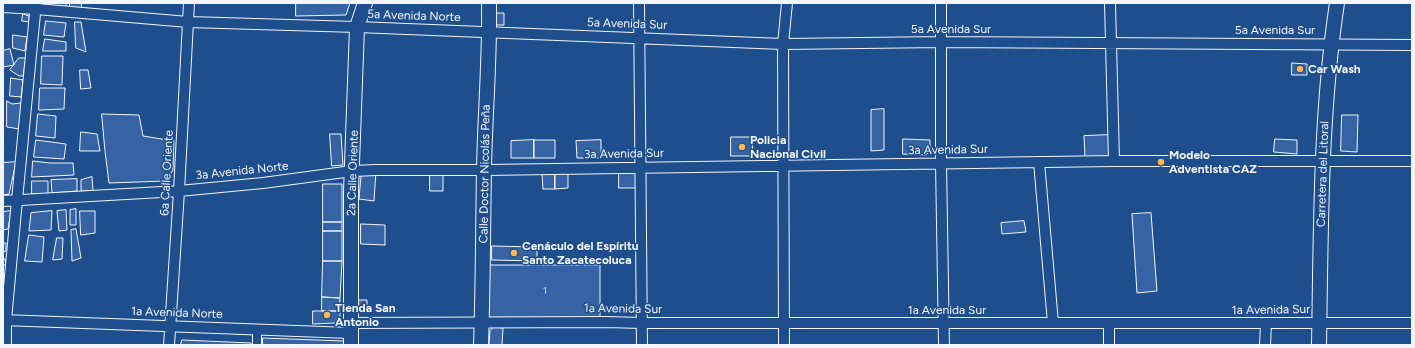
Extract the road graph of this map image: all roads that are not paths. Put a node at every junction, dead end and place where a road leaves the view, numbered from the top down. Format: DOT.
graph roads {
  1 [pos="189,3"];
  2 [pos="365,3"];
  3 [pos="489,3"];
  4 [pos="639,3"];
  5 [pos="787,3"];
  6 [pos="941,3"];
  7 [pos="1110,3"];
  8 [pos="1337,3"];
  9 [pos="36,6"];
  10 [pos="3,7"];
  11 [pos="188,22"];
  12 [pos="357,26"];
  13 [pos="489,31"];
  14 [pos="639,38"];
  15 [pos="941,42"];
  16 [pos="1111,42"];
  17 [pos="1331,43"];
  18 [pos="783,44"];
  19 [pos="1412,45"];
  20 [pos="1322,160"];
  21 [pos="1114,161"];
  22 [pos="1412,161"];
  23 [pos="1039,162"];
  24 [pos="941,163"];
  25 [pos="783,166"];
  26 [pos="640,167"];
  27 [pos="484,170"];
  28 [pos="352,171"];
  29 [pos="179,190"];
  30 [pos="17,200"];
  31 [pos="3,201"];
  32 [pos="5,320"];
  33 [pos="482,322"];
  34 [pos="1319,322"];
  35 [pos="642,323"];
  36 [pos="784,323"];
  37 [pos="943,323"];
  38 [pos="1053,323"];
  39 [pos="1109,323"];
  40 [pos="1266,323"];
  41 [pos="1412,323"];
  42 [pos="171,326"];
  43 [pos="257,329"];
  44 [pos="351,334"];
  45 [pos="6,345"];
  46 [pos="169,345"];
  47 [pos="257,345"];
  48 [pos="481,345"];
  49 [pos="642,345"];
  50 [pos="784,345"];
  51 [pos="944,345"];
  52 [pos="1109,345"];
  53 [pos="1265,345"];
  54 [pos="1319,345"];
  1 -- 11 [label="street, 6a Calle Oriente"];
  2 -- 12 [label="main road, 2a Calle Oriente"];
  3 -- 13 [label="main road, Calle Doctor Nicolás Peña"];
  4 -- 14 [label="street"];
  5 -- 18 [label="street"];
  6 -- 15 [label="street"];
  7 -- 16 [label="street"];
  8 -- 17 [label="main road, Carretera del Litoral"];
  9 -- 10 [label="street, 5a Avenida Norte"];
  9 -- 11 [label="street, 5a Avenida Norte"];
  9 -- 30 [label="street"];
  11 -- 12 [label="street, 5a Avenida Norte"];
  11 -- 29 [label="street, 6a Calle Oriente"];
  12 -- 13 [label="street, 5a Avenida Norte"];
  12 -- 28 [label="main road, 2a Calle Oriente"];
  13 -- 14 [label="street, 5a Avenida Sur"];
  13 -- 27 [label="main road, Calle Doctor Nicolás Peña"];
  14 -- 18 [label="street, 5a Avenida Sur"];
  14 -- 26 [label="street"];
  15 -- 16 [label="street, 5a Avenida Sur"];
  15 -- 18 [label="street, 5a Avenida Sur"];
  15 -- 24 [label="street"];
  16 -- 17 [label="street, 5a Avenida Sur"];
  16 -- 21 [label="street"];
  17 -- 19 [label="street, 5a Avenida Sur"];
  17 -- 20 [label="main road, Carretera del Litoral"];
  18 -- 25 [label="street"];
  20 -- 21 [label="street, 3a Avenida Sur"];
  20 -- 22 [label="street, 3a Avenida Sur"];
  20 -- 34 [label="main road, Carretera del Litoral"];
  21 -- 23 [label="street, 3a Avenida Sur"];
  23 -- 24 [label="street, 3a Avenida Sur"];
  23 -- 38 [label="street"];
  24 -- 25 [label="street, 3a Avenida Sur"];
  24 -- 37 [label="street"];
  25 -- 26 [label="street, 3a Avenida Sur"];
  25 -- 36 [label="street"];
  26 -- 27 [label="street, 3a Avenida Sur"];
  26 -- 35 [label="street"];
  27 -- 28 [label="street, 3a Avenida Norte"];
  27 -- 33 [label="main road, Calle Doctor Nicolás Peña"];
  28 -- 29 [label="street, 3a Avenida Norte"];
  28 -- 44 [label="main road, 2a Calle Oriente"];
  29 -- 30 [label="street, 3a Avenida Norte"];
  29 -- 42 [label="street, 6a Calle Oriente"];
  30 -- 31 [label="street, 3a Avenida Norte"];
  30 -- 32 [label="street"];
  32 -- 42 [label="street, 1a Avenida Norte"];
  32 -- 45 [label="street"];
  33 -- 35 [label="street, 1a Avenida Sur"];
  33 -- 44 [label="street, 1a Avenida Norte"];
  33 -- 48 [label="main road, Calle Doctor Nicolás Peña"];
  34 -- 40 [label="street, 1a Avenida Sur"];
  34 -- 41 [label="street, 1a Avenida Sur"];
  34 -- 54 [label="main road, Carretera del Litoral"];
  35 -- 36 [label="street, 1a Avenida Sur"];
  35 -- 49 [label="street"];
  36 -- 37 [label="street, 1a Avenida Sur"];
  36 -- 50 [label="street"];
  37 -- 38 [label="street, 1a Avenida Sur"];
  37 -- 51 [label="street"];
  38 -- 39 [label="street, 1a Avenida Sur"];
  39 -- 40 [label="street, 1a Avenida Sur"];
  39 -- 52 [label="street"];
  40 -- 53 [label="street"];
  42 -- 43 [label="street, 1a Avenida Norte"];
  42 -- 46 [label="street, 6a Calle Oriente"];
  43 -- 44 [label="street, 1a Avenida Norte"];
  43 -- 47 [label="street"];
}
